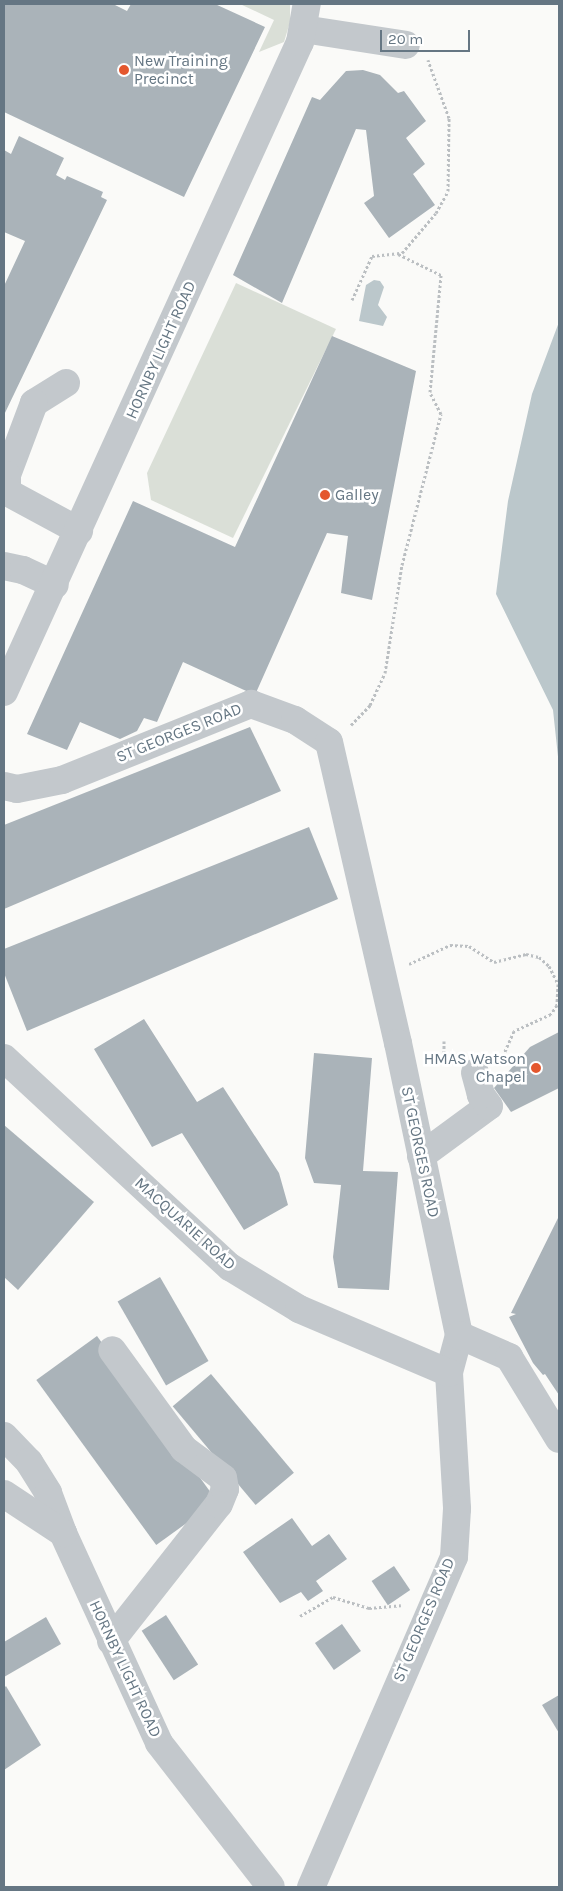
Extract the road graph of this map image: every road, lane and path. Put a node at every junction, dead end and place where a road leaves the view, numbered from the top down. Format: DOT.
graph roads {
  1 [pos="305,16"];
  2 [pos="406,45"];
  3 [pos="398,254"];
  4 [pos="352,300"];
  5 [pos="66,383"];
  6 [pos="5,493"];
  7 [pos="80,531"];
  8 [pos="4,566"];
  9 [pos="55,585"];
  10 [pos="4,692"];
  11 [pos="349,727"];
  12 [pos="4,786"];
  13 [pos="407,966"];
  14 [pos="444,1041"];
  15 [pos="4,1058"];
  16 [pos="475,1074"];
  17 [pos="421,1156"];
  18 [pos="458,1335"];
  19 [pos="112,1350"];
  20 [pos="449,1373"];
  21 [pos="4,1436"];
  22 [pos="559,1439"];
  23 [pos="4,1494"];
  24 [pos="63,1533"];
  25 [pos="428,1614"];
  26 [pos="300,1616"];
  27 [pos="111,1641"];
  28 [pos="271,1887"];
  29 [pos="310,1887"];
  1 -- 2 [label="lane"];
  1 -- 7 [label="lane, HORNBY LIGHT ROAD"];
  2 -- 3 [label="path"];
  3 -- 4 [label="path"];
  3 -- 11 [label="path"];
  5 -- 6 [label="lane"];
  6 -- 7 [label="lane"];
  7 -- 9 [label="lane, HORNBY LIGHT ROAD"];
  8 -- 9 [label="lane"];
  9 -- 10 [label="lane, HORNBY LIGHT ROAD"];
  12 -- 17 [label="lane, ST GEORGES ROAD"];
  13 -- 16 [label="path"];
  14 -- 16 [label="path"];
  15 -- 20 [label="lane, MACQUARIE ROAD"];
  16 -- 17 [label="lane"];
  17 -- 18 [label="lane, ST GEORGES ROAD"];
  18 -- 20 [label="lane, ST GEORGES ROAD"];
  18 -- 22 [label="lane"];
  19 -- 27 [label="lane"];
  20 -- 25 [label="lane, ST GEORGES ROAD"];
  21 -- 24 [label="lane, HORNBY LIGHT ROAD"];
  23 -- 24 [label="lane"];
  24 -- 27 [label="lane, HORNBY LIGHT ROAD"];
  25 -- 26 [label="path"];
  25 -- 29 [label="lane, ST GEORGES ROAD"];
  27 -- 28 [label="lane, HORNBY LIGHT ROAD"];
}
